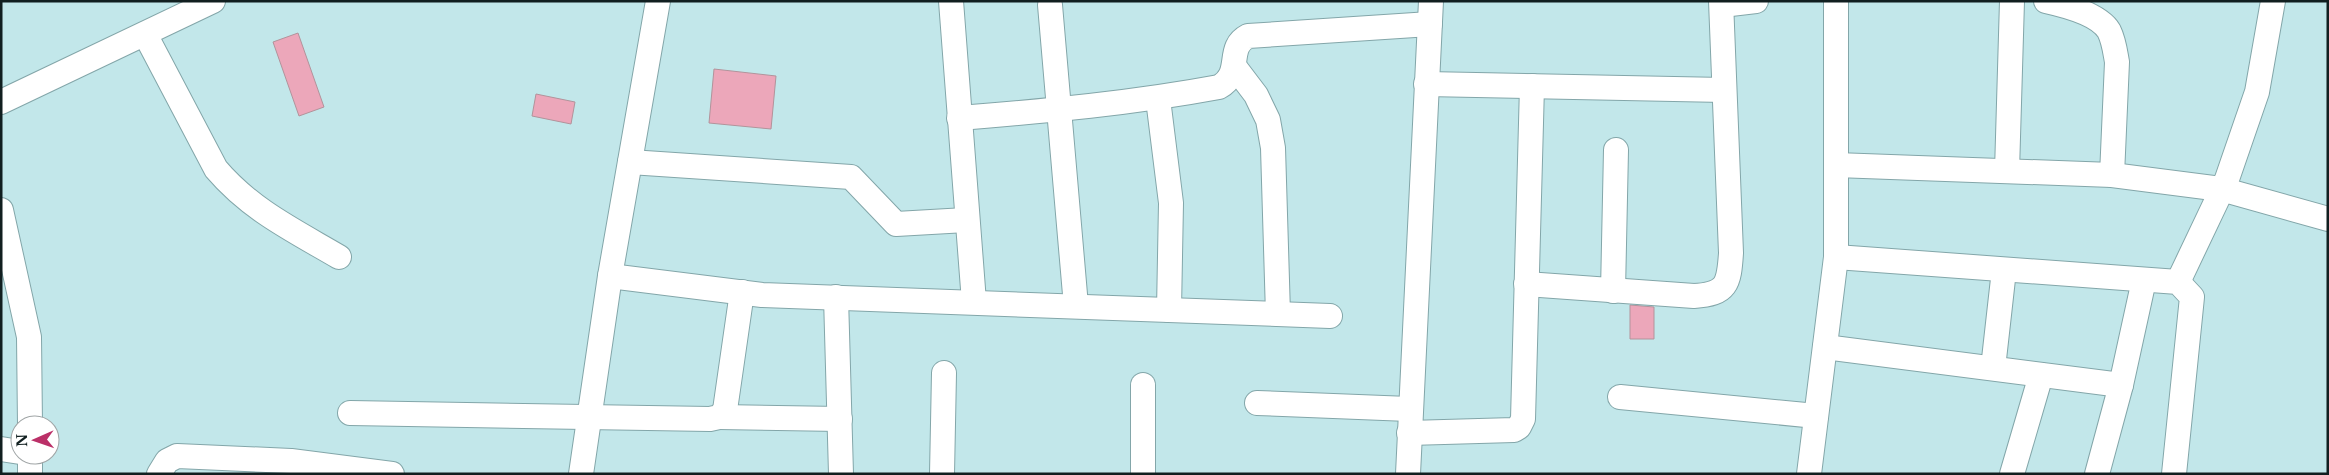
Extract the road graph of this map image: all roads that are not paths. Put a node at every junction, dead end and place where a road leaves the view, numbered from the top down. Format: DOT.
graph roads {
  1 [pos="213,1"];
  2 [pos="658,1"];
  3 [pos="950,1"];
  4 [pos="1756,1"];
  5 [pos="1836,1"];
  6 [pos="2012,1"];
  7 [pos="2046,1"];
  8 [pos="2274,1"];
  9 [pos="1722,3"];
  10 [pos="2069,4"];
  11 [pos="1050,5"];
  12 [pos="1430,13"];
  13 [pos="145,34"];
  14 [pos="1234,66"];
  15 [pos="1426,84"];
  16 [pos="1532,86"];
  17 [pos="1724,90"];
  18 [pos="1158,99"];
  19 [pos="1,102"];
  20 [pos="1059,110"];
  21 [pos="959,118"];
  22 [pos="1616,150"];
  23 [pos="630,162"];
  24 [pos="1836,165"];
  25 [pos="2007,171"];
  26 [pos="2112,176"];
  27 [pos="2221,189"];
  28 [pos="1,210"];
  29 [pos="2328,219"];
  30 [pos="966,220"];
  31 [pos="5,240"];
  32 [pos="339,257"];
  33 [pos="1836,258"];
  34 [pos="2004,270"];
  35 [pos="610,276"];
  36 [pos="2144,280"];
  37 [pos="2178,282"];
  38 [pos="1526,284"];
  39 [pos="1613,291"];
  40 [pos="742,292"];
  41 [pos="836,297"];
  42 [pos="974,302"];
  43 [pos="1076,306"];
  44 [pos="1169,310"];
  45 [pos="1278,314"];
  46 [pos="1330,316"];
  47 [pos="1825,347"];
  48 [pos="1993,368"];
  49 [pos="944,373"];
  50 [pos="2041,374"];
  51 [pos="1143,385"];
  52 [pos="2121,385"];
  53 [pos="1620,397"];
  54 [pos="1257,403"];
  55 [pos="1410,410"];
  56 [pos="350,413"];
  57 [pos="30,415"];
  58 [pos="1816,416"];
  59 [pos="588,417"];
  60 [pos="719,417"];
  61 [pos="840,419"];
  62 [pos="1409,433"];
  63 [pos="291,468"];
  64 [pos="159,474"];
  65 [pos="392,474"];
  66 [pos="581,474"];
  67 [pos="842,474"];
  68 [pos="942,474"];
  69 [pos="1143,474"];
  70 [pos="1408,474"];
  71 [pos="1809,474"];
  72 [pos="2012,474"];
  73 [pos="2097,474"];
  74 [pos="2174,474"];
  1 -- 13 [label="street"];
  2 -- 23 [label="street"];
  3 -- 21 [label="street"];
  4 -- 9 [label="street"];
  5 -- 24 [label="street"];
  6 -- 25 [label="street"];
  7 -- 10 [label="street"];
  8 -- 27 [label="street"];
  9 -- 17 [label="street"];
  10 -- 26 [label="street"];
  11 -- 20 [label="street"];
  12 -- 14 [label="street"];
  12 -- 15 [label="street"];
  13 -- 19 [label="street"];
  13 -- 32 [label="street"];
  14 -- 18 [label="street"];
  14 -- 45 [label="street"];
  15 -- 16 [label="street"];
  15 -- 55 [label="street"];
  16 -- 17 [label="street"];
  16 -- 38 [label="street"];
  17 -- 39 [label="street"];
  18 -- 20 [label="street"];
  18 -- 44 [label="street"];
  20 -- 21 [label="street"];
  20 -- 43 [label="street"];
  21 -- 30 [label="street"];
  22 -- 39 [label="street"];
  23 -- 30 [label="street"];
  23 -- 35 [label="street"];
  24 -- 25 [label="street"];
  24 -- 33 [label="street"];
  25 -- 26 [label="street"];
  26 -- 27 [label="street"];
  27 -- 29 [label="street"];
  27 -- 37 [label="street"];
  28 -- 31 [label="street"];
  30 -- 42 [label="street"];
  31 -- 57 [label="street"];
  33 -- 34 [label="street"];
  33 -- 47 [label="street"];
  34 -- 36 [label="street"];
  34 -- 48 [label="street"];
  35 -- 40 [label="street"];
  35 -- 59 [label="street"];
  36 -- 37 [label="street"];
  36 -- 52 [label="street"];
  37 -- 74 [label="street"];
  38 -- 39 [label="street"];
  38 -- 62 [label="street"];
  40 -- 41 [label="street"];
  40 -- 60 [label="street"];
  41 -- 42 [label="street"];
  41 -- 61 [label="street"];
  42 -- 43 [label="street"];
  43 -- 44 [label="street"];
  44 -- 45 [label="street"];
  45 -- 46 [label="street"];
  47 -- 48 [label="street"];
  47 -- 58 [label="street"];
  48 -- 50 [label="street"];
  49 -- 68 [label="street"];
  50 -- 52 [label="street"];
  50 -- 72 [label="street"];
  51 -- 69 [label="street"];
  52 -- 73 [label="street"];
  53 -- 58 [label="street"];
  54 -- 55 [label="street"];
  55 -- 62 [label="street"];
  56 -- 59 [label="street"];
  58 -- 71 [label="street"];
  59 -- 60 [label="street"];
  59 -- 66 [label="street"];
  60 -- 61 [label="street"];
  61 -- 67 [label="street"];
  62 -- 70 [label="street"];
  63 -- 64 [label="street"];
  63 -- 65 [label="street"];
}
